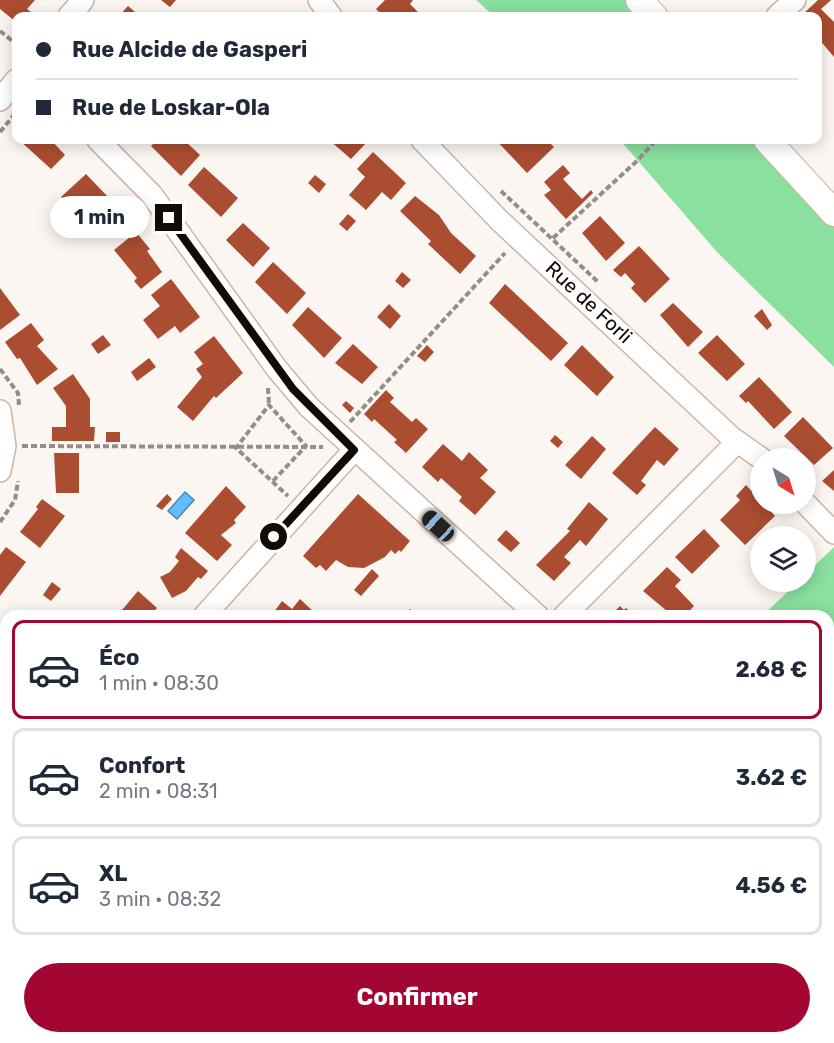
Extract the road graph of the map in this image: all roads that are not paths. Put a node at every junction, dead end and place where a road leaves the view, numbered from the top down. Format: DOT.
graph roads {
  1 [pos="82,0"];
  2 [pos="639,0"];
  3 [pos="795,0"];
  4 [pos="72,12"];
  5 [pos="650,12"];
  6 [pos="782,12"];
  7 [pos="12,85"];
  8 [pos="0,100"];
  9 [pos="102,144"];
  10 [pos="426,144"];
  11 [pos="771,144"];
  12 [pos="834,213"];
  13 [pos="0,411"];
  14 [pos="737,442"];
  15 [pos="750,448"];
  16 [pos="354,450"];
  17 [pos="0,471"];
  18 [pos="816,514"];
  19 [pos="834,533"];
  20 [pos="209,610"];
  21 [pos="531,610"];
  22 [pos="570,610"];
  1 -- 4 [label="street"];
  2 -- 5 [label="main road"];
  3 -- 6 [label="street"];
  7 -- 8 [label="street"];
  9 -- 16 [label="street"];
  10 -- 14 [label="street, Rue de Forli"];
  11 -- 12 [label="main road"];
  13 -- 17 [label="street"];
  14 -- 15 [label="street, Rue de Forli"];
  14 -- 22 [label="street"];
  16 -- 20 [label="street"];
  16 -- 21 [label="street"];
  18 -- 19 [label="street"];
}
